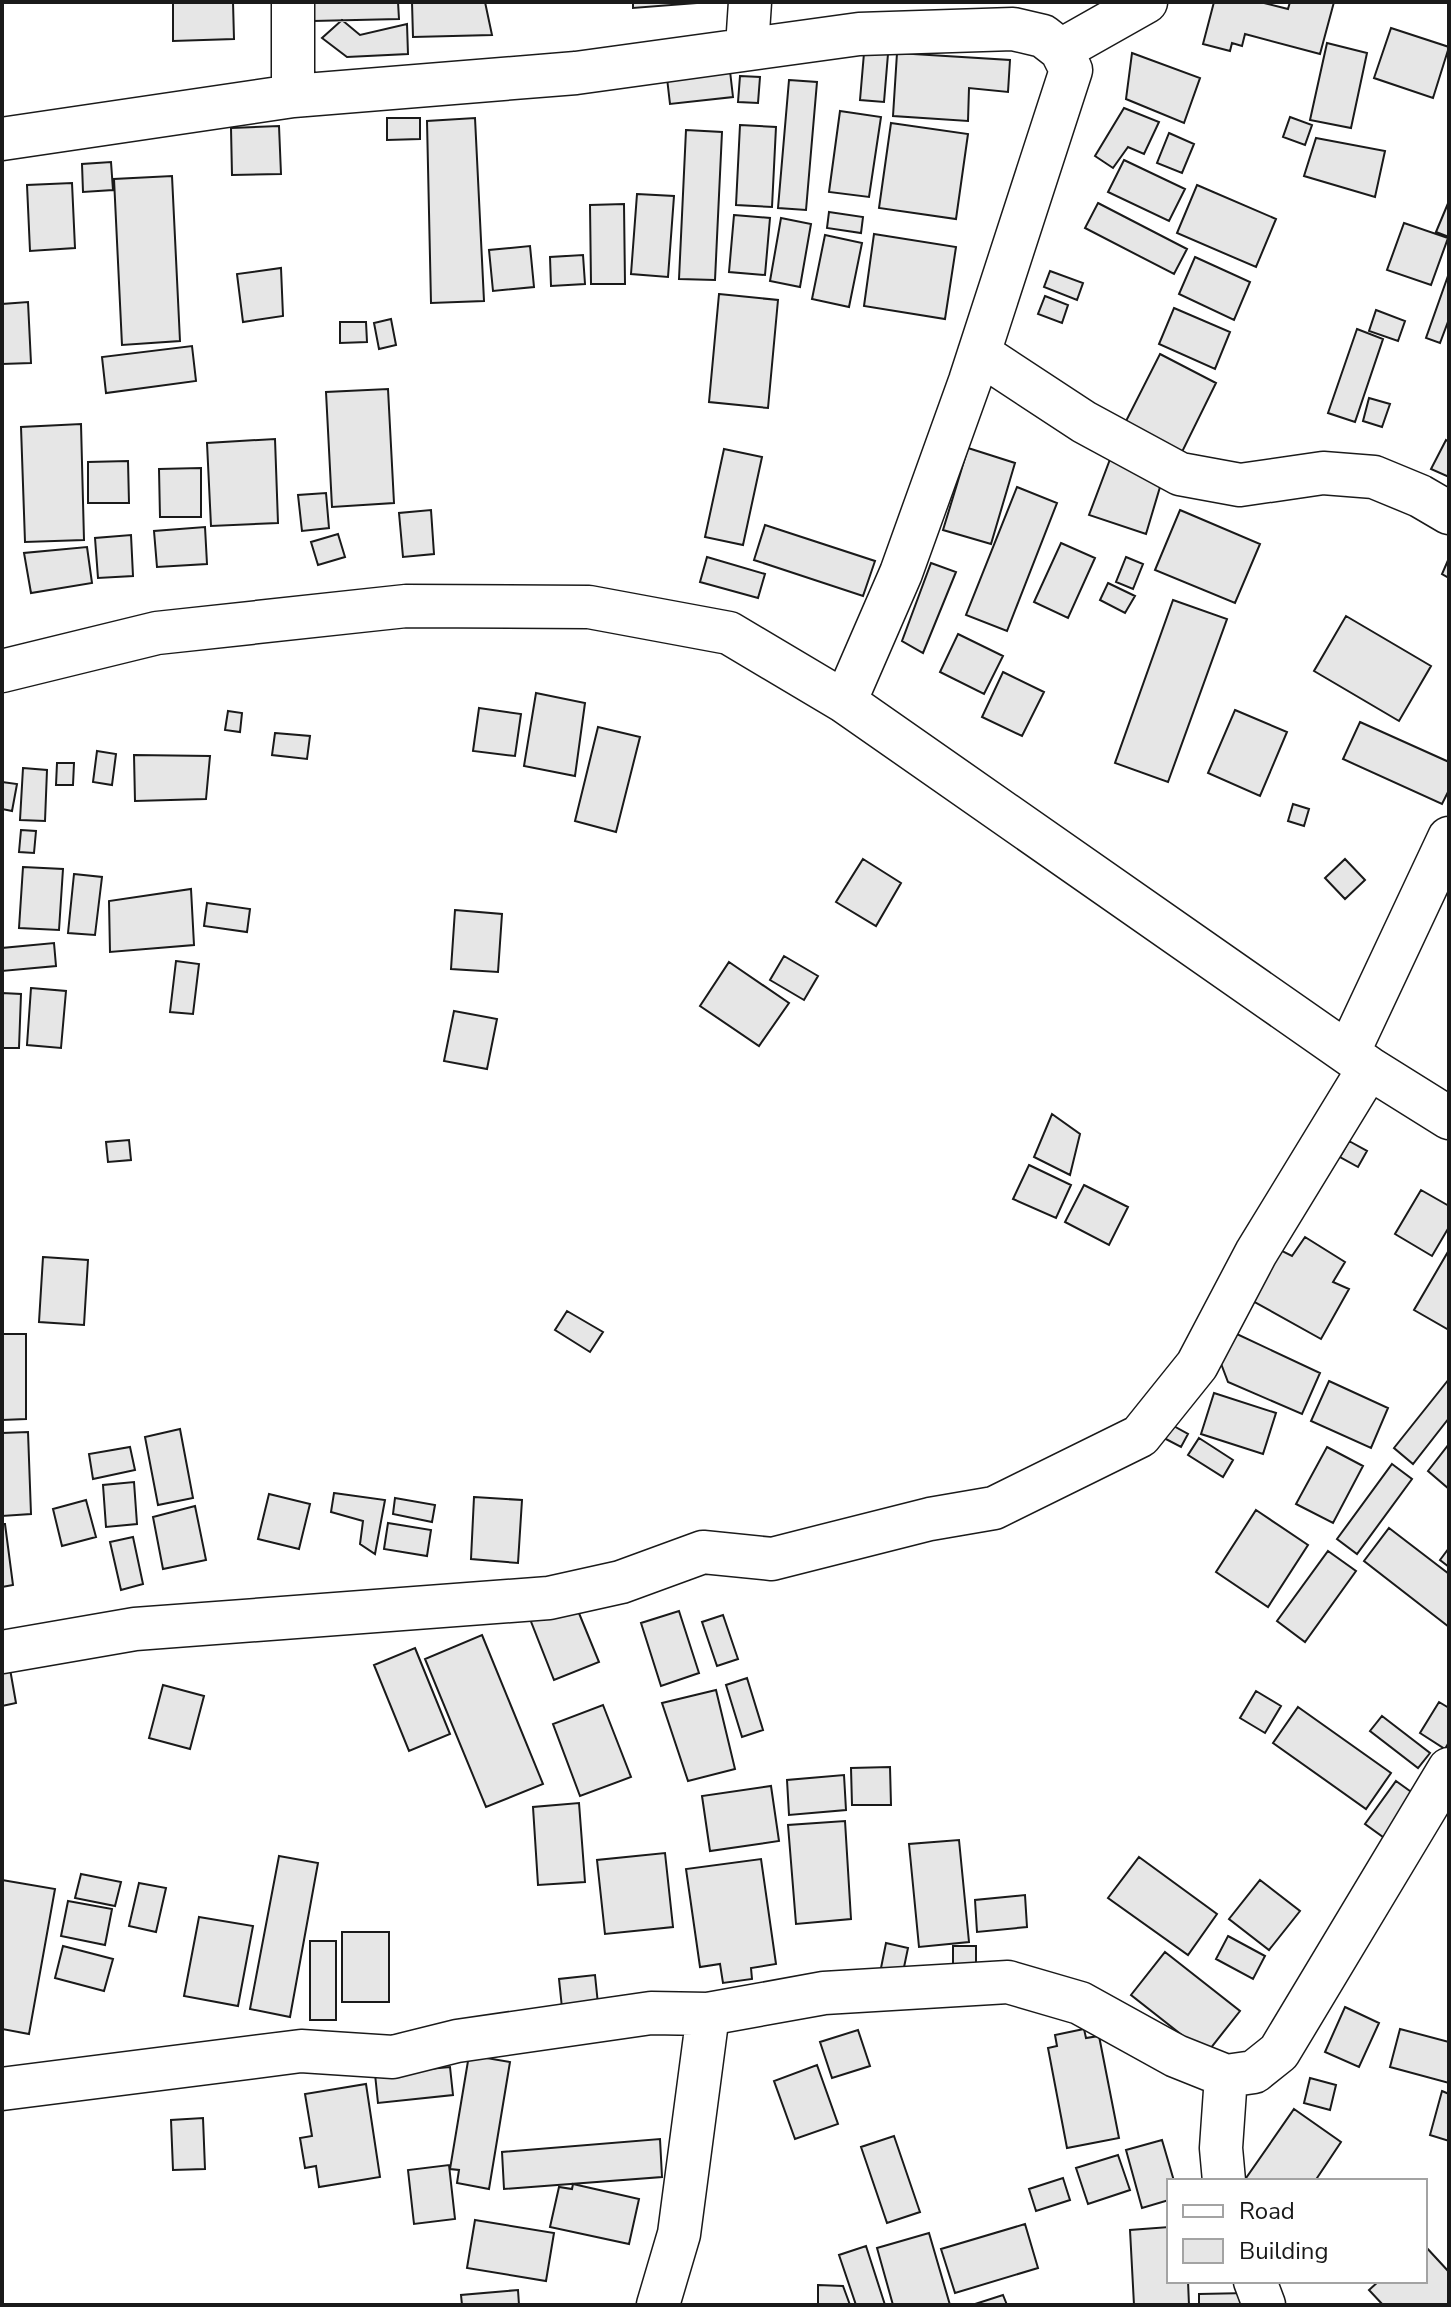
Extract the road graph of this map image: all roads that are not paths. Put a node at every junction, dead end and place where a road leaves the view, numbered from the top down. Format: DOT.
graph roads {
  1 [pos="293,2"];
  2 [pos="750,2"];
  3 [pos="1146,2"];
  4 [pos="747,47"];
  5 [pos="1061,50"];
  6 [pos="293,96"];
  7 [pos="2,139"];
  8 [pos="979,353"];
  9 [pos="1449,513"];
  10 [pos="2,671"];
  11 [pos="845,702"];
  12 [pos="1449,838"];
  13 [pos="1359,1059"];
  14 [pos="1449,1118"];
  15 [pos="2,1652"];
  16 [pos="1449,1769"];
  17 [pos="708,2014"];
  18 [pos="1226,2076"];
  19 [pos="2,2089"];
  20 [pos="1224,2179"];
  21 [pos="1256,2283"];
  22 [pos="658,2305"];
  23 [pos="1264,2305"];
  1 -- 6 [label="street"];
  2 -- 4 [label="street"];
  3 -- 5 [label="street"];
  4 -- 5 [label="street"];
  4 -- 6 [label="street"];
  5 -- 8 [label="street"];
  6 -- 7 [label="street"];
  8 -- 9 [label="street"];
  8 -- 11 [label="street"];
  10 -- 11 [label="street"];
  11 -- 13 [label="street"];
  12 -- 13 [label="street"];
  13 -- 14 [label="street"];
  13 -- 15 [label="street"];
  16 -- 18 [label="street"];
  17 -- 18 [label="street"];
  17 -- 19 [label="street"];
  17 -- 22 [label="street"];
  18 -- 20 [label="street"];
  21 -- 23 [label="street"];
}
